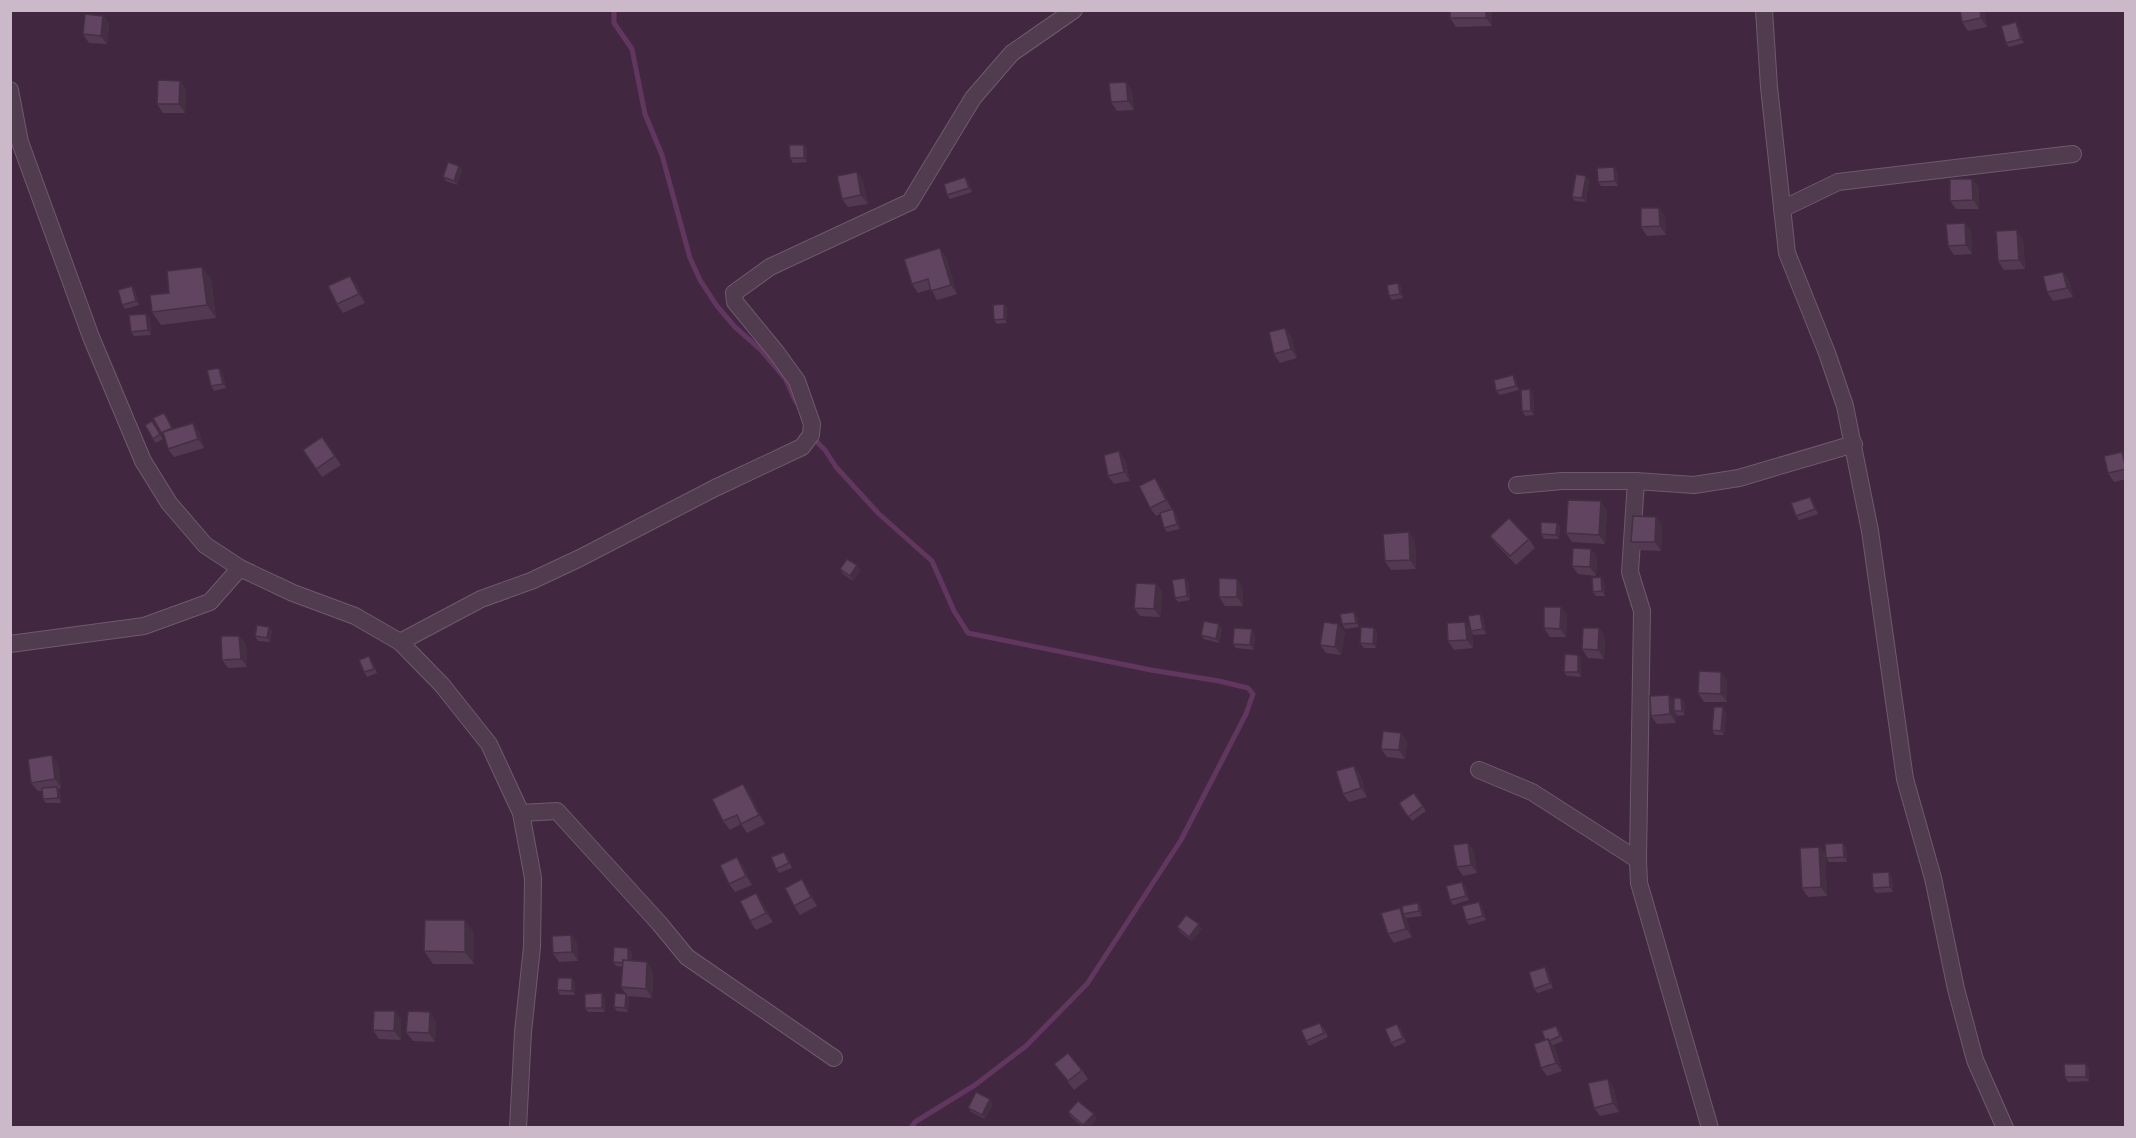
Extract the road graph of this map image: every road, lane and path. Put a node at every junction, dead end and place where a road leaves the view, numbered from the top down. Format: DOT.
graph roads {
  1 [pos="1074,10"];
  2 [pos="1764,10"];
  3 [pos="10,90"];
  4 [pos="2073,154"];
  5 [pos="1782,208"];
  6 [pos="1854,444"];
  7 [pos="1636,481"];
  8 [pos="1517,485"];
  9 [pos="240,568"];
  10 [pos="400,642"];
  11 [pos="10,644"];
  12 [pos="1479,770"];
  13 [pos="521,813"];
  14 [pos="1638,860"];
  15 [pos="834,1058"];
  16 [pos="518,1128"];
  17 [pos="1710,1128"];
  18 [pos="2005,1128"];
  1 -- 10 [label="street"];
  2 -- 5 [label="street"];
  3 -- 9 [label="street"];
  4 -- 5 [label="street"];
  5 -- 6 [label="street"];
  6 -- 7 [label="street"];
  6 -- 18 [label="street"];
  7 -- 8 [label="street"];
  7 -- 14 [label="street"];
  9 -- 10 [label="street"];
  9 -- 11 [label="street"];
  10 -- 13 [label="street"];
  12 -- 14 [label="street"];
  13 -- 15 [label="street"];
  13 -- 16 [label="street"];
  14 -- 17 [label="street"];
}
